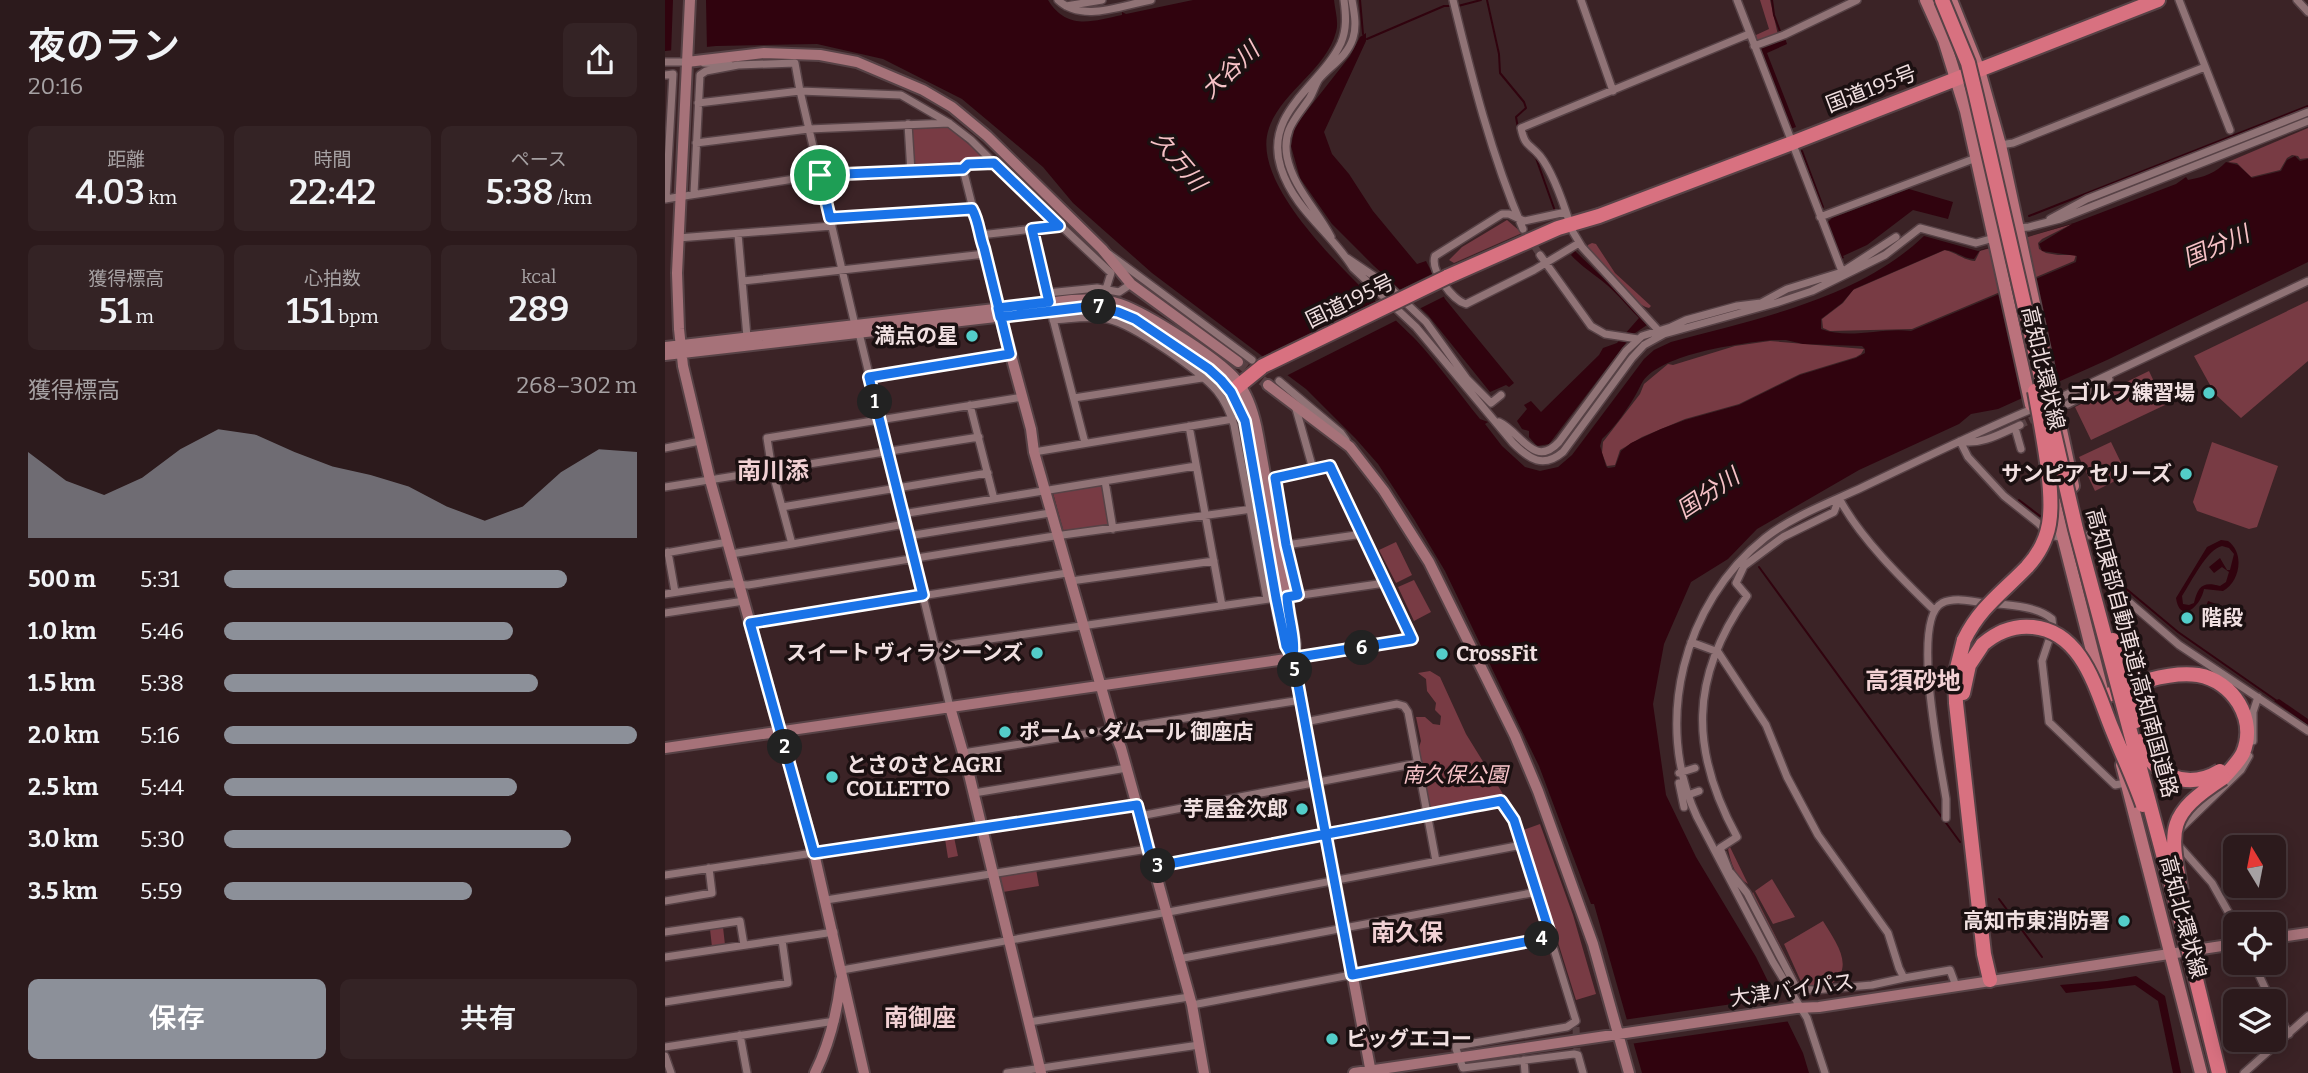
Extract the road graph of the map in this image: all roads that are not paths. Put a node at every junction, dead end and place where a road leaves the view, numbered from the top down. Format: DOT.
graph roads {
  1 [pos="690,0"];
  2 [pos="1058,0"];
  3 [pos="1102,0"];
  4 [pos="1118,0"];
  5 [pos="1151,0"];
  6 [pos="1344,0"];
  7 [pos="1352,0"];
  8 [pos="1453,0"];
  9 [pos="1581,0"];
  10 [pos="1737,0"];
  11 [pos="1857,0"];
  12 [pos="1926,0"];
  13 [pos="1942,0"];
  14 [pos="1951,0"];
  15 [pos="2158,0"];
  16 [pos="2179,0"];
  17 [pos="2297,0"];
  18 [pos="1065,6"];
  19 [pos="1109,8"];
  20 [pos="2308,12"];
  21 [pos="1749,34"];
  22 [pos="1754,46"];
  23 [pos="688,60"];
  24 [pos="699,61"];
  25 [pos="666,62"];
  26 [pos="738,65"];
  27 [pos="2205,67"];
  28 [pos="1979,70"];
  29 [pos="665,75"];
  30 [pos="1958,78"];
  31 [pos="800,91"];
  32 [pos="1613,91"];
  33 [pos="698,103"];
  34 [pos="668,111"];
  35 [pos="2308,112"];
  36 [pos="2308,121"];
  37 [pos="949,123"];
  38 [pos="908,124"];
  39 [pos="809,129"];
  40 [pos="2230,130"];
  41 [pos="697,143"];
  42 [pos="1792,143"];
  43 [pos="2000,145"];
  44 [pos="667,153"];
  45 [pos="1976,158"];
  46 [pos="994,163"];
  47 [pos="963,169"];
  48 [pos="911,172"];
  49 [pos="820,175"];
  50 [pos="694,194"];
  51 [pos="680,196"];
  52 [pos="665,199"];
  53 [pos="972,209"];
  54 [pos="1820,217"];
  55 [pos="1519,220"];
  56 [pos="831,222"];
  57 [pos="2046,222"];
  58 [pos="1059,226"];
  59 [pos="1572,228"];
  60 [pos="1032,229"];
  61 [pos="1523,229"];
  62 [pos="738,234"];
  63 [pos="979,234"];
  64 [pos="2004,235"];
  65 [pos="1896,237"];
  66 [pos="678,238"];
  67 [pos="1335,245"];
  68 [pos="1102,249"];
  69 [pos="985,254"];
  70 [pos="1540,255"];
  71 [pos="1546,262"];
  72 [pos="842,270"];
  73 [pos="1843,273"];
  74 [pos="743,281"];
  75 [pos="2308,281"];
  76 [pos="1131,284"];
  77 [pos="1106,289"];
  78 [pos="1050,307"];
  79 [pos="999,312"];
  80 [pos="857,329"];
  81 [pos="1658,330"];
  82 [pos="1669,331"];
  83 [pos="747,337"];
  84 [pos="1635,338"];
  85 [pos="665,347"];
  86 [pos="681,349"];
  87 [pos="1010,354"];
  88 [pos="665,355"];
  89 [pos="1238,362"];
  90 [pos="1457,370"];
  91 [pos="2117,372"];
  92 [pos="1267,373"];
  93 [pos="869,377"];
  94 [pos="1202,378"];
  95 [pos="1236,388"];
  96 [pos="1501,396"];
  97 [pos="1023,397"];
  98 [pos="1074,398"];
  99 [pos="2059,400"];
  100 [pos="970,405"];
  101 [pos="2032,407"];
  102 [pos="1296,409"];
  103 [pos="879,419"];
  104 [pos="1233,419"];
  105 [pos="1495,420"];
  106 [pos="1189,426"];
  107 [pos="979,438"];
  108 [pos="700,441"];
  109 [pos="1960,441"];
  110 [pos="1085,443"];
  111 [pos="1350,447"];
  112 [pos="665,448"];
  113 [pos="2021,449"];
  114 [pos="887,452"];
  115 [pos="1034,452"];
  116 [pos="1196,466"];
  117 [pos="772,470"];
  118 [pos="1313,470"];
  119 [pos="988,473"];
  120 [pos="710,480"];
  121 [pos="1105,481"];
  122 [pos="665,487"];
  123 [pos="896,489"];
  124 [pos="1045,491"];
  125 [pos="1839,498"];
  126 [pos="994,499"];
  127 [pos="782,508"];
  128 [pos="1252,509"];
  129 [pos="1051,513"];
  130 [pos="902,514"];
  131 [pos="1205,515"];
  132 [pos="905,524"];
  133 [pos="1113,529"];
  134 [pos="2080,533"];
  135 [pos="1363,534"];
  136 [pos="1058,536"];
  137 [pos="908,537"];
  138 [pos="2062,538"];
  139 [pos="728,542"];
  140 [pos="792,544"];
  141 [pos="1286,545"];
  142 [pos="666,553"];
  143 [pos="731,554"];
  144 [pos="913,558"];
  145 [pos="1214,561"];
  146 [pos="1742,565"];
  147 [pos="1069,577"];
  148 [pos="1385,583"];
  149 [pos="739,584"];
  150 [pos="675,592"];
  151 [pos="665,594"];
  152 [pos="923,595"];
  153 [pos="1282,597"];
  154 [pos="744,600"];
  155 [pos="1222,606"];
  156 [pos="1934,610"];
  157 [pos="665,613"];
  158 [pos="750,623"];
  159 [pos="1084,626"];
  160 [pos="1691,642"];
  161 [pos="935,647"];
  162 [pos="1715,650"];
  163 [pos="1293,658"];
  164 [pos="1101,685"];
  165 [pos="2124,692"];
  166 [pos="2104,697"];
  167 [pos="2258,697"];
  168 [pos="1301,700"];
  169 [pos="950,707"];
  170 [pos="1305,722"];
  171 [pos="1113,729"];
  172 [pos="780,731"];
  173 [pos="2308,731"];
  174 [pos="665,748"];
  175 [pos="963,753"];
  176 [pos="1418,763"];
  177 [pos="1127,768"];
  178 [pos="1695,768"];
  179 [pos="1682,772"];
  180 [pos="2221,774"];
  181 [pos="2147,777"];
  182 [pos="1316,783"];
  183 [pos="2127,783"];
  184 [pos="1699,790"];
  185 [pos="974,793"];
  186 [pos="1688,794"];
  187 [pos="1684,807"];
  188 [pos="1138,811"];
  189 [pos="1427,814"];
  190 [pos="1946,818"];
  191 [pos="1712,824"];
  192 [pos="1703,828"];
  193 [pos="982,829"];
  194 [pos="1326,834"];
  195 [pos="2165,842"];
  196 [pos="1522,845"];
  197 [pos="1149,849"];
  198 [pos="2145,850"];
  199 [pos="814,853"];
  200 [pos="1436,861"];
  201 [pos="1153,867"];
  202 [pos="709,868"];
  203 [pos="993,873"];
  204 [pos="1729,874"];
  205 [pos="665,875"];
  206 [pos="1335,880"];
  207 [pos="1537,892"];
  208 [pos="826,900"];
  209 [pos="665,901"];
  210 [pos="2174,902"];
  211 [pos="1166,912"];
  212 [pos="2228,912"];
  213 [pos="1343,928"];
  214 [pos="665,932"];
  215 [pos="834,932"];
  216 [pos="2308,933"];
  217 [pos="2286,936"];
  218 [pos="1551,937"];
  219 [pos="782,940"];
  220 [pos="1010,941"];
  221 [pos="744,946"];
  222 [pos="2223,947"];
  223 [pos="2172,953"];
  224 [pos="2193,954"];
  225 [pos="665,957"];
  226 [pos="1178,959"];
  227 [pos="842,970"];
  228 [pos="1352,975"];
  229 [pos="1905,978"];
  230 [pos="1990,980"];
  231 [pos="1955,986"];
  232 [pos="1190,1001"];
  233 [pos="665,1002"];
  234 [pos="1798,1008"];
  235 [pos="2308,1016"];
  236 [pos="835,1021"];
  237 [pos="1029,1022"];
  238 [pos="2286,1029"];
  239 [pos="2289,1034"];
  240 [pos="740,1035"];
  241 [pos="1617,1035"];
  242 [pos="1199,1045"];
  243 [pos="665,1047"];
  244 [pos="1458,1057"];
  245 [pos="665,1058"];
  246 [pos="1524,1060"];
  247 [pos="1041,1071"];
  248 [pos="1370,1072"];
  249 [pos="671,1073"];
  250 [pos="747,1073"];
  251 [pos="815,1073"];
  252 [pos="865,1073"];
  253 [pos="1007,1073"];
  254 [pos="1204,1073"];
  255 [pos="1355,1073"];
  256 [pos="1525,1073"];
  257 [pos="1583,1073"];
  258 [pos="1629,1073"];
  259 [pos="1825,1073"];
  260 [pos="2201,1073"];
  261 [pos="2221,1073"];
  262 [pos="2244,1073"];
  1 -- 23 [label="street"];
  2 -- 18 [label="street"];
  3 -- 18 [label="street"];
  4 -- 19 [label="street"];
  5 -- 19 [label="street"];
  6 -- 67 [label="street"];
  7 -- 67 [label="street"];
  8 -- 55 [label="street"];
  9 -- 32 [label="street"];
  10 -- 21 [label="street"];
  11 -- 22 [label="street"];
  12 -- 30 [label="main road, 高知北環状線"];
  13 -- 64 [label="highway, 高知東部自動車道;高知南国道路, bridge"];
  14 -- 28 [label="main road, 高知北環状線"];
  15 -- 28 [label="highway, 国道195号"];
  16 -- 27 [label="street"];
  17 -- 20 [label="street"];
  18 -- 19 [label="street"];
  21 -- 22 [label="street"];
  21 -- 32 [label="street"];
  22 -- 42 [label="street"];
  23 -- 24 [label="street"];
  23 -- 25 [label="street"];
  23 -- 51 [label="street"];
  24 -- 26 [label="street"];
  24 -- 68 [label="street"];
  26 -- 31 [label="street"];
  26 -- 33 [label="street"];
  27 -- 40 [label="street"];
  27 -- 43 [label="street"];
  28 -- 30 [label="highway, 国道195号"];
  28 -- 43 [label="main road, 高知北環状線"];
  29 -- 34 [label="street"];
  30 -- 42 [label="highway, 国道195号"];
  30 -- 45 [label="main road, 高知北環状線"];
  31 -- 33 [label="street"];
  31 -- 37 [label="street"];
  31 -- 39 [label="street"];
  32 -- 59 [label="street"];
  33 -- 41 [label="street"];
  34 -- 44 [label="street"];
  35 -- 57 [label="street"];
  36 -- 57 [label="street"];
  37 -- 38 [label="street"];
  37 -- 46 [label="street"];
  38 -- 39 [label="street"];
  38 -- 48 [label="street"];
  39 -- 41 [label="street"];
  39 -- 49 [label="street"];
  41 -- 50 [label="street"];
  42 -- 54 [label="street"];
  42 -- 59 [label="highway, 国道195号"];
  43 -- 64 [label="main road, 高知北環状線"];
  44 -- 52 [label="street"];
  45 -- 54 [label="street"];
  45 -- 64 [label="main road, 高知北環状線"];
  46 -- 47 [label="street"];
  46 -- 58 [label="street"];
  47 -- 48 [label="street"];
  47 -- 53 [label="street"];
  48 -- 49 [label="street"];
  49 -- 50 [label="street"];
  49 -- 56 [label="street"];
  50 -- 51 [label="street"];
  51 -- 52 [label="street"];
  51 -- 66 [label="street"];
  53 -- 56 [label="street"];
  53 -- 63 [label="street"];
  54 -- 73 [label="street"];
  55 -- 59 [label="street"];
  55 -- 61 [label="street"];
  55 -- 71 [label="street"];
  56 -- 62 [label="street"];
  56 -- 72 [label="street"];
  57 -- 64 [label="street"];
  58 -- 60 [label="street"];
  58 -- 77 [label="street"];
  59 -- 71 [label="street"];
  59 -- 81 [label="street"];
  59 -- 92 [label="highway, 国道195号, bridge"];
  60 -- 63 [label="street"];
  60 -- 78 [label="street"];
  62 -- 66 [label="street"];
  62 -- 74 [label="street"];
  63 -- 69 [label="street"];
  64 -- 73 [label="street"];
  64 -- 99 [label="main road, 高知北環状線"];
  64 -- 101 [label="main road, 高知北環状線"];
  64 -- 134 [label="highway, 高知東部自動車道;高知南国道路, bridge"];
  64 -- 230 [label="highway, bridge"];
  65 -- 73 [label="street"];
  66 -- 86 [label="street"];
  67 -- 90 [label="street"];
  68 -- 76 [label="street"];
  68 -- 92 [label="street"];
  69 -- 72 [label="street"];
  69 -- 79 [label="street"];
  70 -- 71 [label="street"];
  71 -- 84 [label="street"];
  72 -- 74 [label="street"];
  72 -- 80 [label="street"];
  73 -- 82 [label="street"];
  74 -- 83 [label="street"];
  75 -- 91 [label="street"];
  76 -- 77 [label="street"];
  76 -- 89 [label="street"];
  77 -- 78 [label="street"];
  78 -- 79 [label="street"];
  78 -- 94 [label="street"];
  78 -- 95 [label="street"];
  78 -- 98 [label="street"];
  79 -- 80 [label="street"];
  79 -- 87 [label="street"];
  80 -- 83 [label="street"];
  80 -- 86 [label="street"];
  80 -- 93 [label="street"];
  81 -- 82 [label="street"];
  81 -- 84 [label="street"];
  82 -- 105 [label="street"];
  83 -- 86 [label="street"];
  84 -- 105 [label="street"];
  85 -- 86 [label="street"];
  86 -- 88 [label="street"];
  86 -- 108 [label="street"];
  87 -- 93 [label="street"];
  87 -- 97 [label="street"];
  90 -- 96 [label="street"];
  90 -- 105 [label="street"];
  91 -- 99 [label="street"];
  91 -- 99 [label="street"];
  92 -- 95 [label="highway, 国道195号"];
  92 -- 102 [label="street"];
  92 -- 111 [label="street"];
  93 -- 103 [label="street"];
  94 -- 98 [label="street"];
  94 -- 104 [label="street"];
  95 -- 153 [label="street"];
  97 -- 100 [label="street"];
  97 -- 115 [label="street"];
  98 -- 110 [label="street"];
  99 -- 134 [label="main road, 高知北環状線"];
  100 -- 103 [label="street"];
  100 -- 107 [label="street"];
  101 -- 109 [label="street"];
  101 -- 138 [label="main road, 高知北環状線"];
  102 -- 111 [label="street"];
  102 -- 118 [label="street"];
  103 -- 114 [label="street"];
  103 -- 117 [label="street"];
  104 -- 106 [label="street"];
  104 -- 128 [label="street"];
  106 -- 110 [label="street"];
  106 -- 116 [label="street"];
  107 -- 114 [label="street"];
  107 -- 119 [label="street"];
  108 -- 112 [label="street"];
  108 -- 120 [label="street"];
  109 -- 113 [label="street"];
  109 -- 125 [label="street"];
  109 -- 138 [label="street"];
  110 -- 115 [label="street"];
  111 -- 241 [label="street"];
  114 -- 117 [label="street"];
  114 -- 123 [label="street"];
  115 -- 124 [label="street"];
  116 -- 121 [label="street"];
  116 -- 131 [label="street"];
  117 -- 120 [label="street"];
  117 -- 127 [label="street"];
  118 -- 135 [label="street"];
  118 -- 141 [label="street"];
  119 -- 123 [label="street"];
  119 -- 126 [label="street"];
  120 -- 122 [label="street"];
  120 -- 139 [label="street"];
  121 -- 124 [label="street"];
  121 -- 133 [label="street"];
  123 -- 127 [label="street"];
  123 -- 130 [label="street"];
  124 -- 126 [label="street"];
  124 -- 129 [label="street"];
  125 -- 146 [label="street"];
  125 -- 156 [label="street"];
  126 -- 130 [label="street"];
  127 -- 140 [label="street"];
  128 -- 131 [label="street"];
  128 -- 153 [label="street"];
  129 -- 136 [label="street"];
  129 -- 137 [label="street"];
  130 -- 132 [label="street"];
  131 -- 133 [label="street"];
  131 -- 145 [label="street"];
  132 -- 137 [label="street"];
  132 -- 140 [label="street"];
  133 -- 136 [label="street"];
  134 -- 138 [label="street"];
  134 -- 165 [label="main road, 高知北環状線"];
  134 -- 167 [label="street"];
  134 -- 180 [label="highway, bridge"];
  134 -- 210 [label="highway, 高知東部自動車道;高知南国道路, bridge"];
  135 -- 141 [label="street"];
  135 -- 148 [label="street"];
  136 -- 144 [label="street"];
  136 -- 147 [label="street"];
  137 -- 144 [label="street"];
  138 -- 166 [label="main road, 高知北環状線"];
  139 -- 142 [label="street"];
  139 -- 143 [label="street"];
  140 -- 143 [label="street"];
  141 -- 153 [label="street"];
  142 -- 150 [label="street"];
  143 -- 149 [label="street"];
  144 -- 149 [label="street"];
  144 -- 152 [label="street"];
  145 -- 147 [label="street"];
  145 -- 155 [label="street"];
  146 -- 160 [label="street"];
  146 -- 162 [label="street"];
  147 -- 152 [label="street"];
  147 -- 159 [label="street"];
  148 -- 153 [label="street"];
  148 -- 163 [label="street"];
  149 -- 150 [label="street"];
  149 -- 154 [label="street"];
  150 -- 151 [label="street"];
  152 -- 158 [label="street"];
  152 -- 161 [label="street"];
  153 -- 155 [label="street"];
  153 -- 163 [label="street"];
  154 -- 157 [label="street"];
  154 -- 158 [label="street"];
  155 -- 159 [label="street"];
  156 -- 183 [label="street"];
  156 -- 190 [label="street"];
  158 -- 172 [label="street"];
  159 -- 161 [label="street"];
  159 -- 164 [label="street"];
  160 -- 162 [label="street"];
  160 -- 179 [label="street"];
  161 -- 169 [label="street"];
  162 -- 204 [label="street"];
  162 -- 229 [label="street"];
  163 -- 164 [label="street"];
  163 -- 168 [label="street"];
  164 -- 169 [label="street"];
  164 -- 171 [label="street"];
  165 -- 166 [label="highway"];
  165 -- 180 [label="highway"];
  165 -- 181 [label="main road, 高知北環状線"];
  166 -- 183 [label="main road, 高知北環状線"];
  167 -- 173 [label="street"];
  167 -- 195 [label="street"];
  168 -- 170 [label="street"];
  168 -- 171 [label="street"];
  169 -- 172 [label="street"];
  169 -- 175 [label="street"];
  170 -- 176 [label="street"];
  170 -- 182 [label="street"];
  171 -- 175 [label="street"];
  171 -- 177 [label="street"];
  172 -- 174 [label="street"];
  172 -- 199 [label="street"];
  175 -- 185 [label="street"];
  176 -- 182 [label="street"];
  176 -- 189 [label="street"];
  177 -- 185 [label="street"];
  177 -- 188 [label="street"];
  178 -- 179 [label="street"];
  179 -- 186 [label="street"];
  179 -- 187 [label="street"];
  180 -- 224 [label="highway, bridge"];
  181 -- 183 [label="street"];
  181 -- 195 [label="main road, 高知北環状線"];
  182 -- 188 [label="street"];
  182 -- 194 [label="street"];
  183 -- 198 [label="main road, 高知北環状線"];
  184 -- 186 [label="street"];
  185 -- 193 [label="street"];
  186 -- 192 [label="street"];
  188 -- 193 [label="street"];
  188 -- 197 [label="street"];
  189 -- 194 [label="street"];
  189 -- 196 [label="street"];
  189 -- 200 [label="street"];
  191 -- 192 [label="street"];
  192 -- 204 [label="street"];
  193 -- 199 [label="street"];
  193 -- 203 [label="street"];
  194 -- 201 [label="street"];
  194 -- 206 [label="street"];
  195 -- 198 [label="street"];
  195 -- 212 [label="street"];
  195 -- 224 [label="main road, 高知北環状線"];
  196 -- 200 [label="street"];
  196 -- 207 [label="street"];
  197 -- 201 [label="street"];
  197 -- 203 [label="street"];
  198 -- 223 [label="main road, 高知北環状線"];
  199 -- 202 [label="street"];
  199 -- 208 [label="street"];
  200 -- 206 [label="street"];
  201 -- 211 [label="street"];
  202 -- 205 [label="street"];
  202 -- 209 [label="street"];
  203 -- 208 [label="street"];
  203 -- 220 [label="street"];
  204 -- 229 [label="street"];
  204 -- 234 [label="street"];
  206 -- 211 [label="street"];
  206 -- 213 [label="street"];
  207 -- 213 [label="street"];
  207 -- 218 [label="street"];
  208 -- 215 [label="street"];
  210 -- 224 [label="highway, 高知東部自動車道;高知南国道路, bridge"];
  210 -- 230 [label="highway, bridge"];
  211 -- 220 [label="street"];
  211 -- 226 [label="street"];
  213 -- 226 [label="street"];
  213 -- 228 [label="street"];
  214 -- 221 [label="street"];
  215 -- 219 [label="street"];
  215 -- 227 [label="street"];
  216 -- 217 [label="street"];
  218 -- 228 [label="street"];
  218 -- 244 [label="street"];
  219 -- 221 [label="street"];
  219 -- 233 [label="street"];
  220 -- 227 [label="street"];
  220 -- 237 [label="street"];
  221 -- 225 [label="street"];
  222 -- 224 [label="street, 大津バイパス"];
  223 -- 224 [label="street, 大津バイパス"];
  223 -- 230 [label="street, 大津バイパス"];
  223 -- 260 [label="main road, 高知北環状線"];
  224 -- 261 [label="highway, 高知東部自動車道;高知南国道路"];
  226 -- 232 [label="street"];
  227 -- 236 [label="street"];
  227 -- 252 [label="street"];
  228 -- 232 [label="street"];
  228 -- 248 [label="street"];
  229 -- 231 [label="street"];
  230 -- 231 [label="street, 大津バイパス"];
  231 -- 234 [label="street, 大津バイパス"];
  232 -- 237 [label="street"];
  232 -- 242 [label="street"];
  234 -- 241 [label="street, 大津バイパス"];
  234 -- 259 [label="street"];
  235 -- 239 [label="street"];
  236 -- 240 [label="street"];
  236 -- 251 [label="street"];
  237 -- 247 [label="street"];
  238 -- 239 [label="street"];
  239 -- 262 [label="street"];
  240 -- 243 [label="street"];
  240 -- 250 [label="street"];
  241 -- 244 [label="street, 大津バイパス"];
  241 -- 258 [label="street"];
  242 -- 247 [label="street"];
  242 -- 254 [label="street"];
  244 -- 246 [label="street"];
  244 -- 248 [label="street, 大津バイパス"];
  245 -- 249 [label="street"];
  246 -- 256 [label="street"];
  246 -- 257 [label="street"];
  247 -- 253 [label="street"];
  248 -- 255 [label="street, 大津バイパス"];
}
